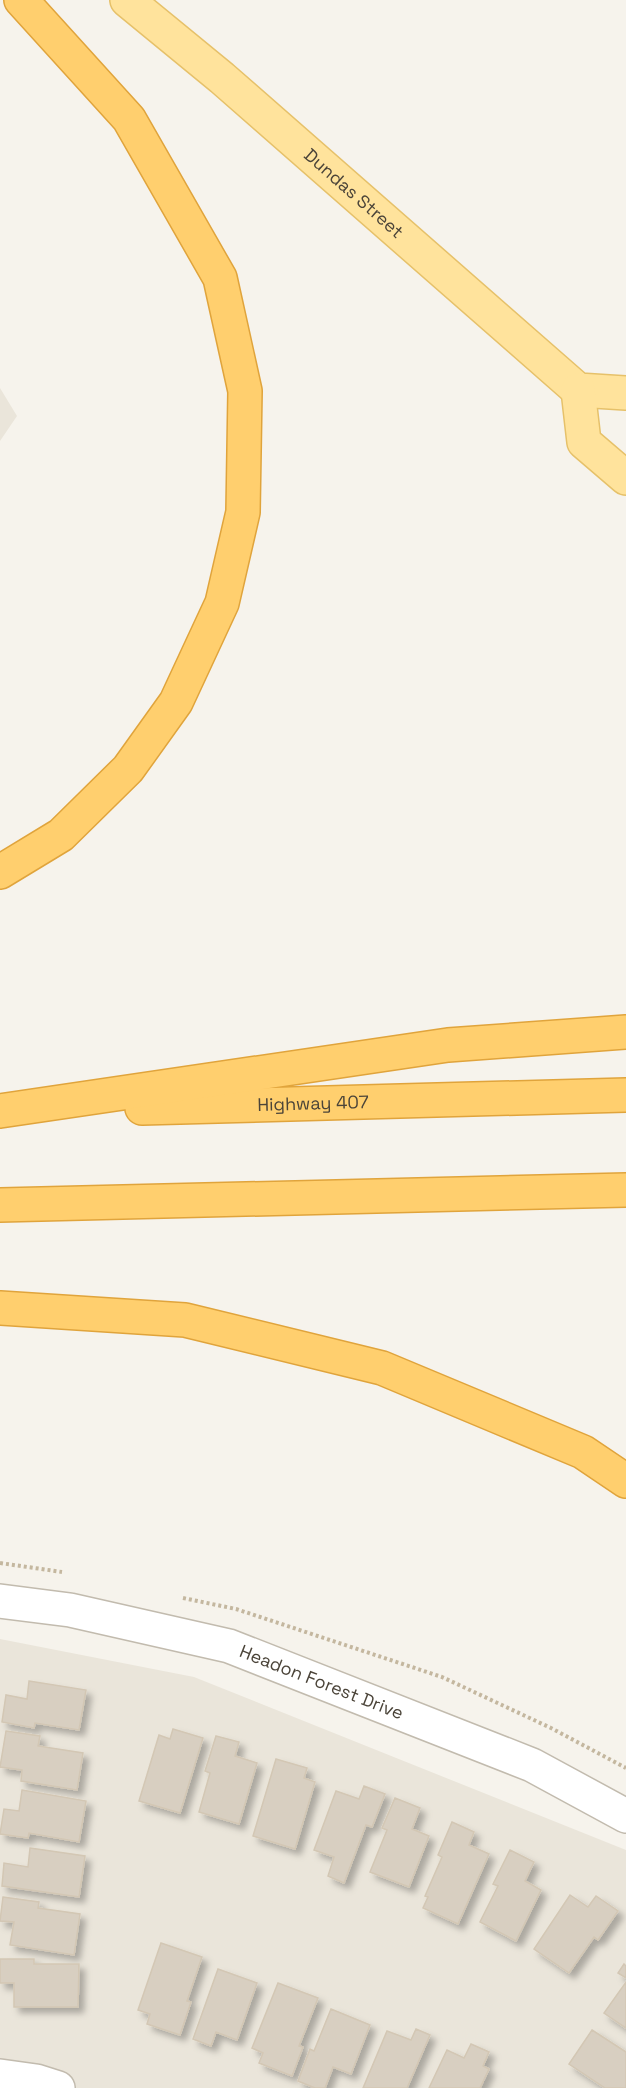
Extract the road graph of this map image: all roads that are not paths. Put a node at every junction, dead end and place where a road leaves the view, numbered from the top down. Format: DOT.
graph roads {
  1 [pos="21,0"];
  2 [pos="127,0"];
  3 [pos="578,390"];
  4 [pos="626,393"];
  5 [pos="626,478"];
  6 [pos="0,872"];
  7 [pos="626,1032"];
  8 [pos="626,1095"];
  9 [pos="0,1112"];
  10 [pos="626,1190"];
  11 [pos="0,1205"];
  12 [pos="0,1308"];
  13 [pos="626,1481"];
  14 [pos="0,1601"];
  15 [pos="626,1816"];
  16 [pos="0,2076"];
  17 [pos="58,2088"];
  1 -- 6 [label="highway"];
  2 -- 3 [label="main road, Dundas Street"];
  3 -- 4 [label="main road"];
  3 -- 5 [label="main road"];
  7 -- 9 [label="highway"];
  8 -- 9 [label="highway, Highway 407"];
  10 -- 11 [label="highway"];
  12 -- 13 [label="highway"];
  14 -- 15 [label="street, Headon Forest Drive"];
  16 -- 17 [label="street"];
}
